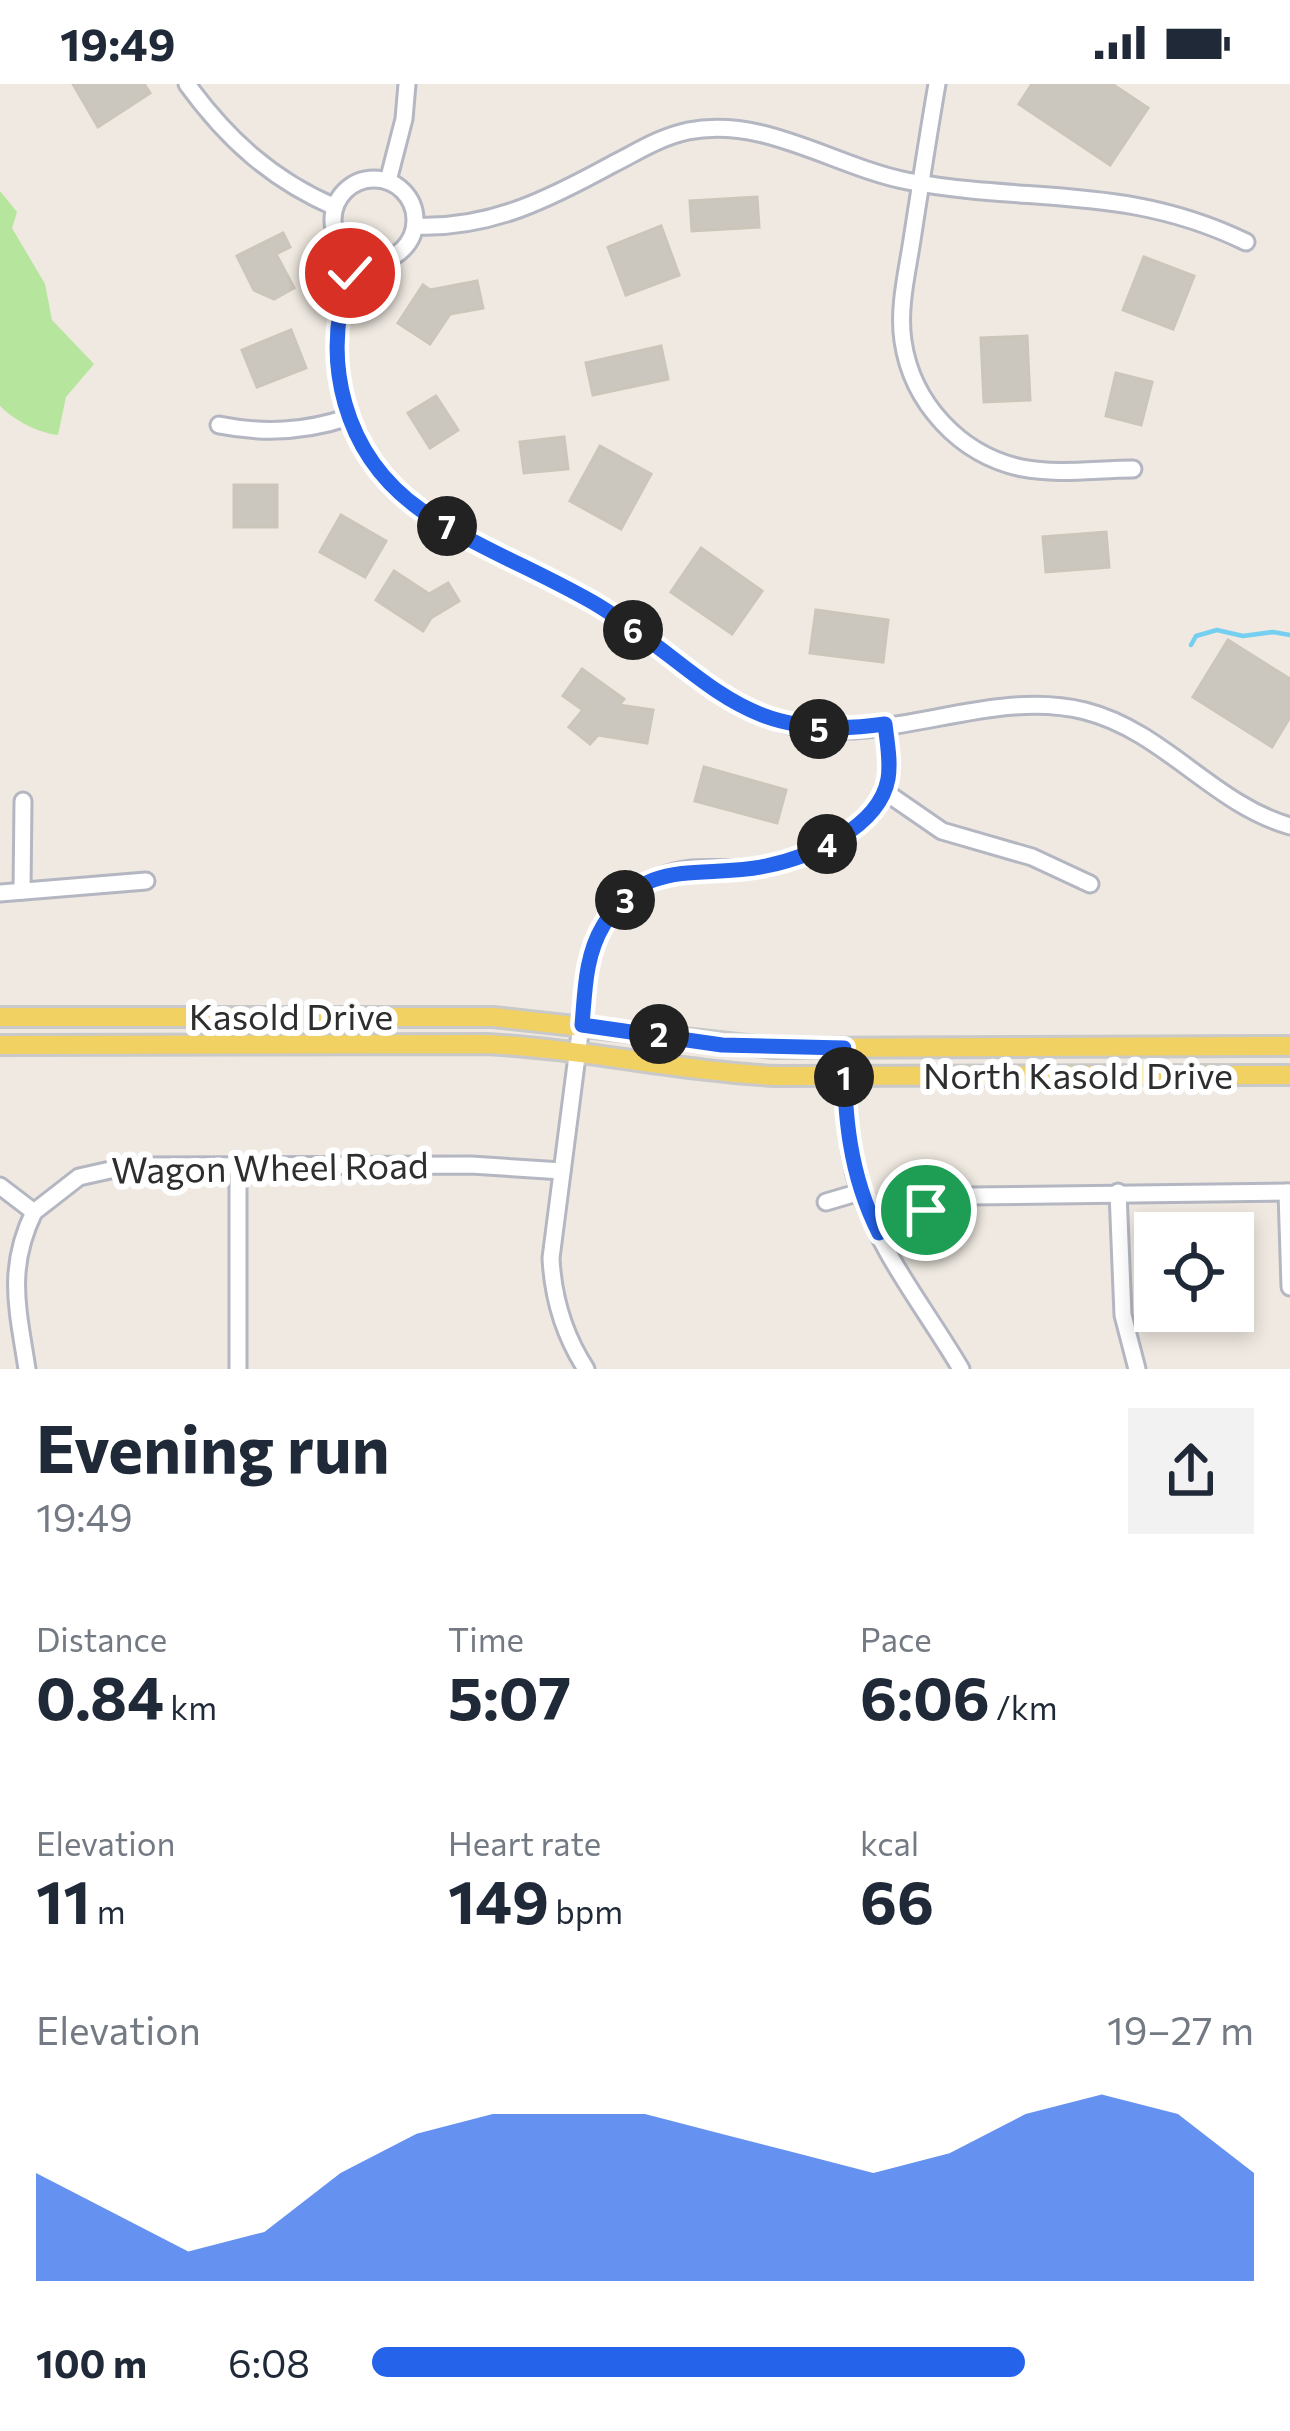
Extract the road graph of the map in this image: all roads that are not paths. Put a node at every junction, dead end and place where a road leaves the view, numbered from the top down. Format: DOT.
graph roads {
  1 [pos="187,84"];
  2 [pos="407,84"];
  3 [pos="937,84"];
  4 [pos="388,181"];
  5 [pos="921,183"];
  6 [pos="335,207"];
  7 [pos="416,226"];
  8 [pos="1246,242"];
  9 [pos="356,257"];
  10 [pos="349,418"];
  11 [pos="219,425"];
  12 [pos="1133,469"];
  13 [pos="885,724"];
  14 [pos="884,791"];
  15 [pos="23,801"];
  16 [pos="1290,826"];
  17 [pos="146,880"];
  18 [pos="1090,884"];
  19 [pos="22,891"];
  20 [pos="0,893"];
  21 [pos="0,1017"];
  22 [pos="582,1025"];
  23 [pos="0,1045"];
  24 [pos="1290,1046"];
  25 [pos="844,1048"];
  26 [pos="580,1051"];
  27 [pos="1290,1075"];
  28 [pos="844,1076"];
  29 [pos="238,1165"];
  30 [pos="562,1171"];
  31 [pos="0,1186"];
  32 [pos="860,1192"];
  33 [pos="1118,1192"];
  34 [pos="1289,1192"];
  35 [pos="826,1202"];
  36 [pos="34,1212"];
  37 [pos="879,1233"];
  38 [pos="1290,1287"];
  39 [pos="583,1364"];
  40 [pos="27,1369"];
  41 [pos="238,1369"];
  42 [pos="562,1369"];
  43 [pos="961,1369"];
  44 [pos="1137,1369"];
  1 -- 6 [label="street"];
  2 -- 4 [label="street"];
  3 -- 5 [label="street"];
  4 -- 6 [label="street"];
  4 -- 7 [label="street"];
  5 -- 7 [label="street"];
  5 -- 8 [label="street"];
  5 -- 12 [label="street"];
  6 -- 9 [label="street"];
  7 -- 9 [label="street"];
  9 -- 10 [label="street"];
  10 -- 11 [label="street"];
  10 -- 13 [label="street"];
  13 -- 14 [label="street"];
  13 -- 16 [label="street"];
  14 -- 18 [label="street"];
  14 -- 22 [label="street"];
  15 -- 19 [label="street"];
  17 -- 19 [label="street"];
  19 -- 20 [label="street"];
  21 -- 22 [label="main road, Kasold Drive"];
  22 -- 25 [label="main road, North Kasold Drive"];
  22 -- 26 [label="street"];
  23 -- 26 [label="main road, Kasold Drive"];
  24 -- 25 [label="main road, North Kasold Drive"];
  25 -- 28 [label="street"];
  26 -- 28 [label="main road, North Kasold Drive"];
  26 -- 30 [label="street"];
  27 -- 28 [label="main road, North Kasold Drive"];
  28 -- 32 [label="street"];
  29 -- 30 [label="street, Wagon Wheel Road"];
  29 -- 36 [label="street, Wagon Wheel Road"];
  29 -- 41 [label="street"];
  30 -- 39 [label="street"];
  31 -- 36 [label="street"];
  32 -- 35 [label="street"];
  32 -- 37 [label="street"];
  33 -- 34 [label="street"];
  33 -- 37 [label="street"];
  33 -- 44 [label="street"];
  34 -- 38 [label="street"];
  36 -- 40 [label="street"];
  37 -- 43 [label="street"];
  39 -- 42 [label="street"];
}
